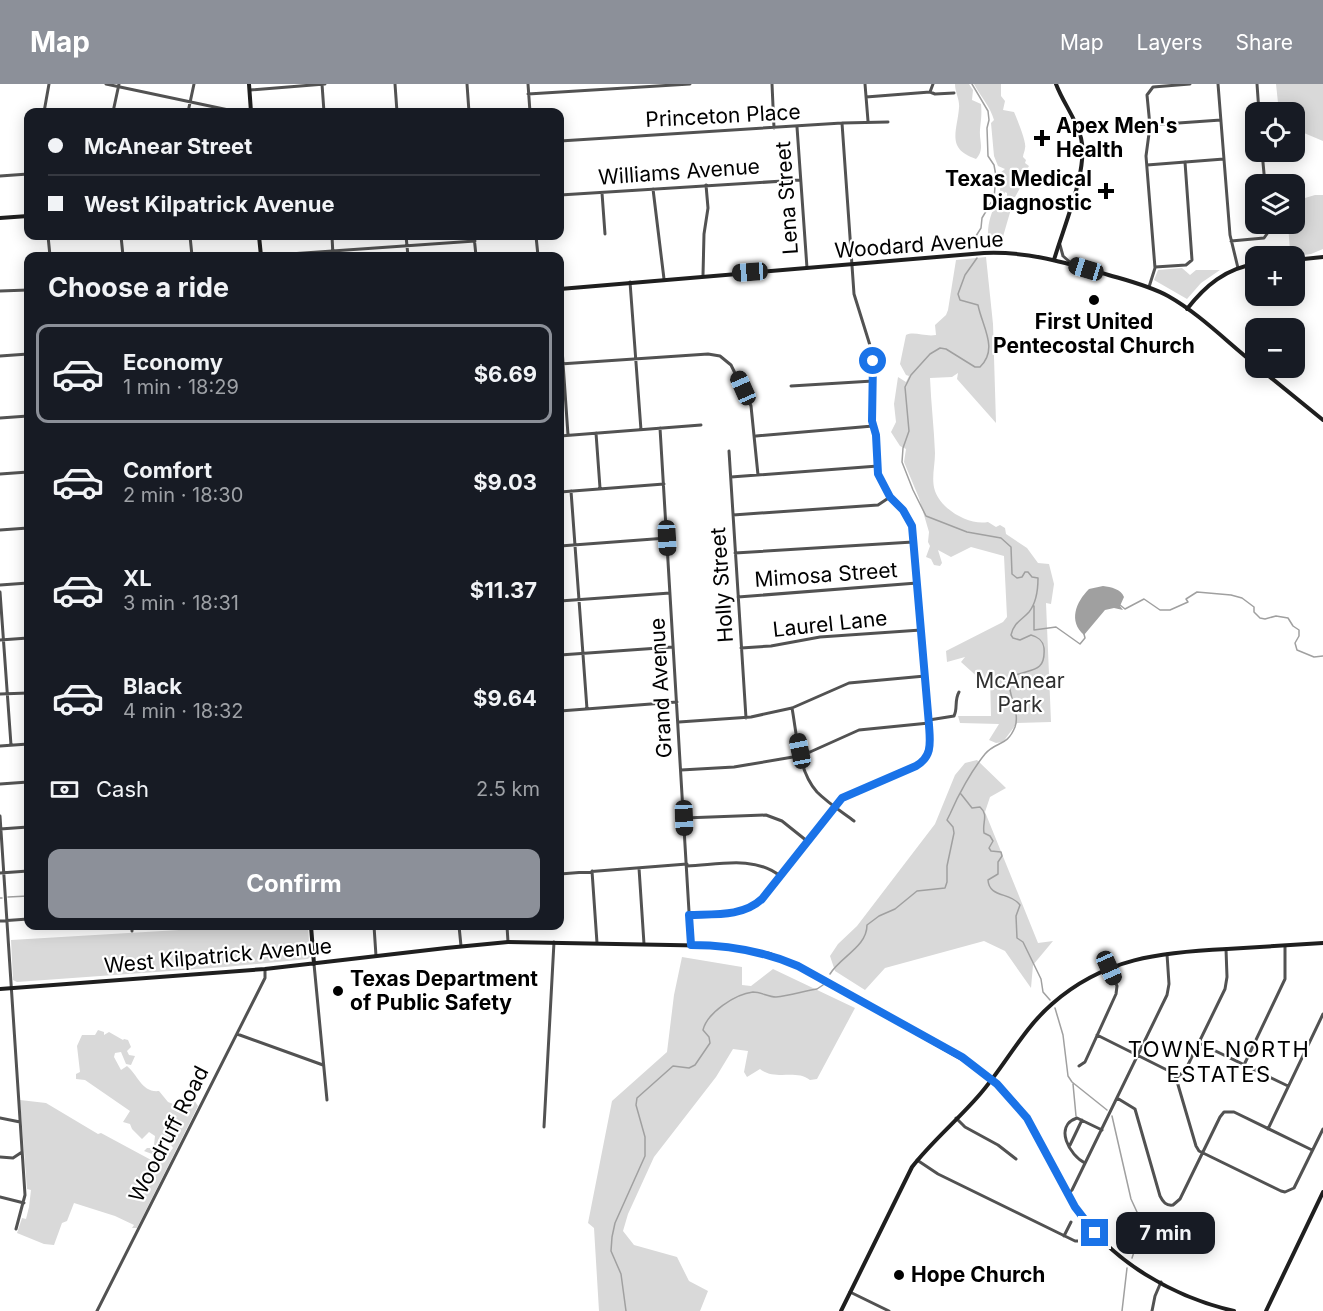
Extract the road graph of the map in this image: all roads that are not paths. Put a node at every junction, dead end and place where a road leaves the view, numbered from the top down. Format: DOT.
graph roads {
  1 [pos="49,84"];
  2 [pos="106,84"];
  3 [pos="194,84"];
  4 [pos="249,84"];
  5 [pos="323,84"];
  6 [pos="394,84"];
  7 [pos="467,84"];
  8 [pos="528,84"];
  9 [pos="690,84"];
  10 [pos="772,84"];
  11 [pos="865,84"];
  12 [pos="933,84"];
  13 [pos="1056,84"];
  14 [pos="1190,84"];
  15 [pos="1218,84"];
  16 [pos="1257,84"];
  17 [pos="118,85"];
  18 [pos="630,86"];
  19 [pos="250,90"];
  20 [pos="930,92"];
  21 [pos="954,93"];
  22 [pos="528,94"];
  23 [pos="866,97"];
  24 [pos="190,102"];
  25 [pos="1258,102"];
  26 [pos="45,108"];
  27 [pos="114,108"];
  28 [pos="189,108"];
  29 [pos="219,108"];
  30 [pos="251,108"];
  31 [pos="324,108"];
  32 [pos="397,108"];
  33 [pos="469,108"];
  34 [pos="530,108"];
  35 [pos="1221,120"];
  36 [pos="868,122"];
  37 [pos="888,122"];
  38 [pos="842,123"];
  39 [pos="1150,125"];
  40 [pos="797,127"];
  41 [pos="774,128"];
  42 [pos="564,141"];
  43 [pos="1224,159"];
  44 [pos="1185,162"];
  45 [pos="1147,165"];
  46 [pos="24,174"];
  47 [pos="0,176"];
  48 [pos="800,180"];
  49 [pos="706,184"];
  50 [pos="653,189"];
  51 [pos="602,193"];
  52 [pos="564,195"];
  53 [pos="24,216"];
  54 [pos="0,218"];
  55 [pos="605,234"];
  56 [pos="1267,234"];
  57 [pos="332,240"];
  58 [pos="406,240"];
  59 [pos="1059,241"];
  60 [pos="1231,241"];
  61 [pos="475,242"];
  62 [pos="407,247"];
  63 [pos="333,251"];
  64 [pos="319,252"];
  65 [pos="408,252"];
  66 [pos="476,252"];
  67 [pos="1323,257"];
  68 [pos="1305,259"];
  69 [pos="1054,260"];
  70 [pos="852,265"];
  71 [pos="1073,265"];
  72 [pos="1245,266"];
  73 [pos="1155,267"];
  74 [pos="807,268"];
  75 [pos="1238,268"];
  76 [pos="703,275"];
  77 [pos="664,279"];
  78 [pos="630,282"];
  79 [pos="1149,287"];
  80 [pos="564,289"];
  81 [pos="24,290"];
  82 [pos="0,291"];
  83 [pos="1187,309"];
  84 [pos="24,354"];
  85 [pos="0,356"];
  86 [pos="1245,356"];
  87 [pos="636,358"];
  88 [pos="564,364"];
  89 [pos="1272,378"];
  90 [pos="873,381"];
  91 [pos="791,386"];
  92 [pos="564,394"];
  93 [pos="24,416"];
  94 [pos="0,418"];
  95 [pos="1323,420"];
  96 [pos="700,425"];
  97 [pos="873,426"];
  98 [pos="660,428"];
  99 [pos="641,430"];
  100 [pos="596,433"];
  101 [pos="564,435"];
  102 [pos="568,435"];
  103 [pos="755,436"];
  104 [pos="729,451"];
  105 [pos="878,465"];
  106 [pos="24,472"];
  107 [pos="0,474"];
  108 [pos="758,475"];
  109 [pos="731,477"];
  110 [pos="664,484"];
  111 [pos="600,488"];
  112 [pos="571,491"];
  113 [pos="564,492"];
  114 [pos="890,497"];
  115 [pos="733,515"];
  116 [pos="24,528"];
  117 [pos="0,530"];
  118 [pos="667,538"];
  119 [pos="913,542"];
  120 [pos="574,545"];
  121 [pos="564,546"];
  122 [pos="735,553"];
  123 [pos="24,583"];
  124 [pos="917,584"];
  125 [pos="0,585"];
  126 [pos="0,592"];
  127 [pos="670,593"];
  128 [pos="738,597"];
  129 [pos="578,600"];
  130 [pos="564,601"];
  131 [pos="921,630"];
  132 [pos="24,638"];
  133 [pos="2,639"];
  134 [pos="673,647"];
  135 [pos="741,648"];
  136 [pos="582,654"];
  137 [pos="564,656"];
  138 [pos="925,676"];
  139 [pos="959,692"];
  140 [pos="24,693"];
  141 [pos="0,694"];
  142 [pos="7,694"];
  143 [pos="677,702"];
  144 [pos="792,708"];
  145 [pos="587,709"];
  146 [pos="564,711"];
  147 [pos="746,718"];
  148 [pos="929,721"];
  149 [pos="678,722"];
  150 [pos="24,744"];
  151 [pos="11,745"];
  152 [pos="0,746"];
  153 [pos="801,755"];
  154 [pos="681,770"];
  155 [pos="24,782"];
  156 [pos="0,784"];
  157 [pos="834,806"];
  158 [pos="0,816"];
  159 [pos="684,818"];
  160 [pos="854,821"];
  161 [pos="24,827"];
  162 [pos="0,829"];
  163 [pos="807,841"];
  164 [pos="687,865"];
  165 [pos="639,868"];
  166 [pos="24,871"];
  167 [pos="592,871"];
  168 [pos="2,873"];
  169 [pos="564,874"];
  170 [pos="780,876"];
  171 [pos="689,915"];
  172 [pos="24,919"];
  173 [pos="0,921"];
  174 [pos="6,921"];
  175 [pos="311,930"];
  176 [pos="374,930"];
  177 [pos="459,930"];
  178 [pos="507,930"];
  179 [pos="508,942"];
  180 [pos="554,942"];
  181 [pos="597,944"];
  182 [pos="644,944"];
  183 [pos="1323,944"];
  184 [pos="691,945"];
  185 [pos="461,946"];
  186 [pos="1285,946"];
  187 [pos="1226,949"];
  188 [pos="1167,953"];
  189 [pos="376,956"];
  190 [pos="314,964"];
  191 [pos="1109,968"];
  192 [pos="265,969"];
  193 [pos="0,988"];
  194 [pos="11,988"];
  195 [pos="1323,1014"];
  196 [pos="1321,1024"];
  197 [pos="237,1034"];
  198 [pos="1097,1035"];
  199 [pos="1199,1043"];
  200 [pos="1138,1055"];
  201 [pos="323,1065"];
  202 [pos="1244,1065"];
  203 [pos="1079,1066"];
  204 [pos="1176,1078"];
  205 [pos="992,1079"];
  206 [pos="1288,1086"];
  207 [pos="1117,1098"];
  208 [pos="327,1100"];
  209 [pos="0,1118"];
  210 [pos="956,1118"];
  211 [pos="1082,1120"];
  212 [pos="20,1122"];
  213 [pos="544,1127"];
  214 [pos="1268,1129"];
  215 [pos="1323,1129"];
  216 [pos="1102,1130"];
  217 [pos="1070,1145"];
  218 [pos="1312,1150"];
  219 [pos="22,1152"];
  220 [pos="1202,1152"];
  221 [pos="0,1157"];
  222 [pos="1016,1159"];
  223 [pos="917,1160"];
  224 [pos="1085,1163"];
  225 [pos="1323,1192"];
  226 [pos="1068,1194"];
  227 [pos="0,1197"];
  228 [pos="25,1203"];
  229 [pos="1071,1222"];
  230 [pos="16,1229"];
  231 [pos="1095,1233"];
  232 [pos="1064,1236"];
  233 [pos="1161,1282"];
  234 [pos="850,1292"];
  235 [pos="97,1311"];
  236 [pos="841,1311"];
  237 [pos="889,1311"];
  238 [pos="1152,1311"];
  239 [pos="1234,1311"];
  240 [pos="1266,1311"];
  1 -- 26 [label="street"];
  2 -- 17 [label="street"];
  3 -- 24 [label="street"];
  4 -- 19 [label="main road"];
  5 -- 19 [label="street"];
  5 -- 31 [label="street"];
  6 -- 32 [label="street"];
  7 -- 33 [label="street"];
  8 -- 22 [label="street"];
  9 -- 18 [label="street"];
  10 -- 41 [label="street, Lena Street"];
  11 -- 23 [label="street"];
  12 -- 20 [label="street"];
  13 -- 59 [label="main road"];
  14 -- 39 [label="street"];
  15 -- 35 [label="street"];
  16 -- 25 [label="street"];
  17 -- 24 [label="street"];
  17 -- 27 [label="street"];
  18 -- 22 [label="street"];
  19 -- 30 [label="main road"];
  20 -- 21 [label="street"];
  20 -- 23 [label="street"];
  22 -- 34 [label="street"];
  23 -- 36 [label="street"];
  24 -- 28 [label="street"];
  24 -- 29 [label="street"];
  35 -- 39 [label="street"];
  35 -- 43 [label="street"];
  36 -- 37 [label="street, Princeton Place"];
  36 -- 38 [label="street, Princeton Place"];
  38 -- 40 [label="street, Princeton Place"];
  38 -- 70 [label="street"];
  39 -- 45 [label="street"];
  40 -- 41 [label="street, Princeton Place"];
  40 -- 48 [label="street, Lena Street"];
  41 -- 42 [label="street, Princeton Place"];
  43 -- 44 [label="street"];
  43 -- 60 [label="street"];
  44 -- 45 [label="street"];
  44 -- 73 [label="street"];
  45 -- 73 [label="street"];
  46 -- 47 [label="street"];
  48 -- 49 [label="street, Williams Avenue"];
  48 -- 74 [label="street, Lena Street"];
  49 -- 50 [label="street, Williams Avenue"];
  49 -- 76 [label="street"];
  50 -- 51 [label="street, Williams Avenue"];
  50 -- 77 [label="street"];
  51 -- 52 [label="street, Williams Avenue"];
  51 -- 55 [label="street"];
  53 -- 54 [label="main road"];
  56 -- 60 [label="street"];
  57 -- 63 [label="street"];
  58 -- 62 [label="street"];
  59 -- 69 [label="main road"];
  59 -- 71 [label="street"];
  60 -- 75 [label="street"];
  61 -- 62 [label="street"];
  61 -- 66 [label="street"];
  62 -- 63 [label="street"];
  62 -- 65 [label="street"];
  63 -- 64 [label="street"];
  67 -- 68 [label="main road"];
  69 -- 70 [label="main road, Woodard Avenue"];
  69 -- 71 [label="main road, Woodard Avenue"];
  70 -- 74 [label="main road, Woodard Avenue"];
  70 -- 90 [label="street"];
  71 -- 79 [label="main road, Woodard Avenue"];
  72 -- 75 [label="main road"];
  73 -- 79 [label="street"];
  74 -- 76 [label="main road, Woodard Avenue"];
  75 -- 83 [label="main road"];
  76 -- 77 [label="main road, Woodard Avenue"];
  77 -- 78 [label="main road, Woodard Avenue"];
  78 -- 80 [label="main road, Woodard Avenue"];
  78 -- 87 [label="street"];
  79 -- 83 [label="main road, Woodard Avenue"];
  81 -- 82 [label="street"];
  83 -- 86 [label="main road, Woodard Avenue"];
  84 -- 85 [label="street"];
  87 -- 88 [label="street"];
  87 -- 99 [label="street"];
  87 -- 103 [label="street"];
  89 -- 95 [label="main road, Woodard Avenue"];
  90 -- 91 [label="street"];
  90 -- 97 [label="street"];
  92 -- 102 [label="street"];
  93 -- 94 [label="street"];
  96 -- 98 [label="street"];
  97 -- 103 [label="street"];
  97 -- 105 [label="street"];
  98 -- 99 [label="street"];
  98 -- 110 [label="street, Grand Avenue"];
  99 -- 100 [label="street"];
  100 -- 102 [label="street"];
  100 -- 111 [label="street"];
  101 -- 102 [label="street"];
  103 -- 108 [label="street"];
  104 -- 109 [label="street, Holly Street"];
  105 -- 108 [label="street"];
  105 -- 114 [label="street"];
  106 -- 107 [label="street"];
  108 -- 109 [label="street"];
  109 -- 115 [label="street, Holly Street"];
  110 -- 111 [label="street"];
  110 -- 118 [label="street, Grand Avenue"];
  111 -- 112 [label="street"];
  112 -- 113 [label="street"];
  112 -- 120 [label="street"];
  114 -- 115 [label="street"];
  114 -- 119 [label="street"];
  115 -- 122 [label="street, Holly Street"];
  116 -- 117 [label="street"];
  118 -- 120 [label="street"];
  118 -- 127 [label="street, Grand Avenue"];
  119 -- 122 [label="street"];
  119 -- 124 [label="street"];
  120 -- 121 [label="street"];
  120 -- 129 [label="street"];
  122 -- 128 [label="street, Holly Street"];
  123 -- 125 [label="street"];
  124 -- 128 [label="street, Mimosa Street"];
  124 -- 131 [label="street"];
  126 -- 133 [label="street"];
  127 -- 129 [label="street"];
  127 -- 134 [label="street, Grand Avenue"];
  128 -- 135 [label="street, Holly Street"];
  129 -- 130 [label="street"];
  129 -- 136 [label="street"];
  131 -- 135 [label="street, Laurel Lane"];
  131 -- 138 [label="street"];
  132 -- 133 [label="street"];
  133 -- 142 [label="street"];
  134 -- 136 [label="street"];
  134 -- 143 [label="street, Grand Avenue"];
  135 -- 147 [label="street, Holly Street"];
  136 -- 137 [label="street"];
  136 -- 145 [label="street"];
  138 -- 144 [label="street"];
  138 -- 148 [label="street"];
  139 -- 148 [label="street"];
  140 -- 142 [label="street"];
  141 -- 142 [label="street"];
  142 -- 151 [label="street"];
  143 -- 145 [label="street"];
  143 -- 149 [label="street, Grand Avenue"];
  144 -- 147 [label="street"];
  144 -- 153 [label="street"];
  145 -- 146 [label="street"];
  147 -- 149 [label="street"];
  148 -- 153 [label="street"];
  148 -- 157 [label="street"];
  149 -- 154 [label="street, Grand Avenue"];
  150 -- 151 [label="street"];
  151 -- 152 [label="street"];
  153 -- 154 [label="street"];
  153 -- 157 [label="street"];
  154 -- 159 [label="street, Grand Avenue"];
  155 -- 156 [label="street"];
  157 -- 160 [label="street"];
  157 -- 163 [label="street"];
  158 -- 162 [label="street"];
  159 -- 163 [label="street"];
  159 -- 164 [label="street, Grand Avenue"];
  161 -- 162 [label="street"];
  162 -- 168 [label="street"];
  163 -- 170 [label="street"];
  164 -- 165 [label="street"];
  164 -- 170 [label="street"];
  164 -- 171 [label="street, Grand Avenue"];
  165 -- 167 [label="street"];
  165 -- 182 [label="street"];
  166 -- 168 [label="street"];
  167 -- 169 [label="street"];
  167 -- 181 [label="street"];
  168 -- 174 [label="street"];
  170 -- 171 [label="street"];
  171 -- 184 [label="street, Grand Avenue"];
  172 -- 174 [label="street"];
  173 -- 174 [label="street"];
  174 -- 194 [label="street"];
  175 -- 190 [label="main road"];
  176 -- 189 [label="street"];
  177 -- 185 [label="street"];
  178 -- 179 [label="street"];
  179 -- 180 [label="main road, West Kilpatrick Avenue"];
  179 -- 185 [label="main road, West Kilpatrick Avenue"];
  180 -- 181 [label="main road, West Kilpatrick Avenue"];
  180 -- 213 [label="street"];
  181 -- 182 [label="main road, West Kilpatrick Avenue"];
  182 -- 184 [label="main road, West Kilpatrick Avenue"];
  183 -- 186 [label="main road"];
  184 -- 205 [label="main road, West Kilpatrick Avenue"];
  185 -- 189 [label="main road, West Kilpatrick Avenue"];
  186 -- 187 [label="main road"];
  186 -- 202 [label="street"];
  187 -- 188 [label="main road"];
  187 -- 199 [label="street"];
  188 -- 191 [label="main road"];
  188 -- 200 [label="street"];
  189 -- 190 [label="main road, West Kilpatrick Avenue"];
  190 -- 192 [label="main road, West Kilpatrick Avenue"];
  190 -- 201 [label="street"];
  191 -- 198 [label="street"];
  191 -- 205 [label="main road"];
  192 -- 194 [label="main road, West Kilpatrick Avenue"];
  192 -- 197 [label="street, Woodruff Road"];
  193 -- 194 [label="main road, West Kilpatrick Avenue"];
  194 -- 212 [label="street"];
  195 -- 196 [label="street"];
  196 -- 206 [label="street"];
  197 -- 201 [label="street"];
  197 -- 235 [label="street, Woodruff Road"];
  198 -- 200 [label="street"];
  198 -- 203 [label="street"];
  199 -- 202 [label="street"];
  199 -- 204 [label="street"];
  200 -- 204 [label="street"];
  200 -- 207 [label="street"];
  201 -- 208 [label="street"];
  202 -- 206 [label="street"];
  204 -- 220 [label="street"];
  205 -- 210 [label="main road"];
  205 -- 226 [label="main road, West Kilpatrick Avenue"];
  206 -- 214 [label="street"];
  207 -- 216 [label="street"];
  207 -- 220 [label="street"];
  209 -- 212 [label="street"];
  210 -- 222 [label="street"];
  210 -- 223 [label="main road"];
  211 -- 216 [label="street"];
  211 -- 217 [label="street"];
  211 -- 217 [label="street"];
  212 -- 219 [label="street"];
  214 -- 218 [label="street"];
  214 -- 220 [label="street"];
  215 -- 218 [label="street"];
  216 -- 224 [label="street"];
  217 -- 224 [label="street"];
  218 -- 220 [label="street"];
  219 -- 221 [label="street"];
  219 -- 228 [label="street"];
  223 -- 232 [label="street"];
  223 -- 234 [label="main road"];
  224 -- 226 [label="street"];
  225 -- 240 [label="main road"];
  226 -- 231 [label="main road, West Kilpatrick Avenue"];
  227 -- 228 [label="street"];
  228 -- 230 [label="street"];
  229 -- 232 [label="street"];
  231 -- 232 [label="street"];
  231 -- 233 [label="main road, West Kilpatrick Avenue"];
  233 -- 238 [label="street"];
  233 -- 239 [label="main road, West Kilpatrick Avenue"];
  234 -- 236 [label="main road"];
  234 -- 237 [label="street"];
}
